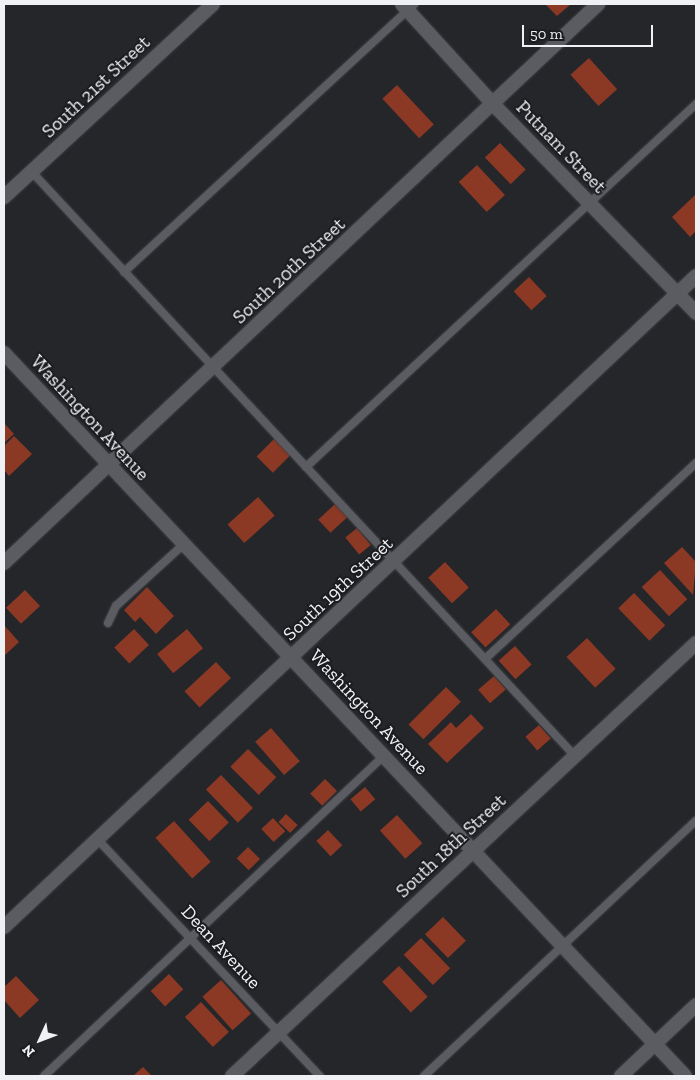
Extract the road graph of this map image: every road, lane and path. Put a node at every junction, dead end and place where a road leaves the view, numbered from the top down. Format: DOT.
graph roads {
  1 [pos="213,4"];
  2 [pos="598,4"];
  3 [pos="408,6"];
  4 [pos="696,104"];
  5 [pos="494,105"];
  6 [pos="31,171"];
  7 [pos="4,197"];
  8 [pos="587,201"];
  9 [pos="124,272"];
  10 [pos="696,276"];
  11 [pos="678,293"];
  12 [pos="696,313"];
  13 [pos="4,353"];
  14 [pos="214,367"];
  15 [pos="696,463"];
  16 [pos="109,465"];
  17 [pos="306,467"];
  18 [pos="184,544"];
  19 [pos="395,562"];
  20 [pos="4,563"];
  21 [pos="108,622"];
  22 [pos="696,643"];
  23 [pos="293,658"];
  24 [pos="484,659"];
  25 [pos="384,755"];
  26 [pos="575,756"];
  27 [pos="696,821"];
  28 [pos="99,841"];
  29 [pos="475,850"];
  30 [pos="4,927"];
  31 [pos="192,940"];
  32 [pos="565,946"];
  33 [pos="696,1005"];
  34 [pos="279,1033"];
  35 [pos="656,1043"];
  36 [pos="44,1076"];
  37 [pos="232,1076"];
  38 [pos="320,1076"];
  39 [pos="424,1076"];
  40 [pos="621,1076"];
  41 [pos="685,1076"];
  1 -- 6 [label="street, South 21st Street"];
  2 -- 5 [label="street, South 20th Street"];
  3 -- 5 [label="street, Putnam Street"];
  3 -- 9 [label="lane"];
  4 -- 8 [label="lane"];
  5 -- 8 [label="street, Putnam Street"];
  5 -- 14 [label="street, South 20th Street"];
  6 -- 7 [label="street, South 21st Street"];
  6 -- 9 [label="lane"];
  8 -- 11 [label="street, Putnam Street"];
  8 -- 17 [label="lane"];
  9 -- 14 [label="lane"];
  10 -- 11 [label="street, South 19th Street"];
  11 -- 12 [label="street, Putnam Street"];
  11 -- 19 [label="street, South 19th Street"];
  13 -- 16 [label="street, Washington Avenue"];
  14 -- 16 [label="street, South 20th Street"];
  14 -- 17 [label="lane"];
  15 -- 24 [label="lane"];
  16 -- 18 [label="street, Washington Avenue"];
  16 -- 20 [label="street, South 20th Street"];
  17 -- 19 [label="lane"];
  18 -- 21 [label="lane"];
  18 -- 23 [label="street, Washington Avenue"];
  19 -- 23 [label="street, South 19th Street"];
  19 -- 24 [label="lane"];
  22 -- 26 [label="street, South 18th Street"];
  23 -- 25 [label="street, Washington Avenue"];
  23 -- 28 [label="street, South 19th Street"];
  24 -- 26 [label="lane"];
  25 -- 29 [label="street, Washington Avenue"];
  25 -- 31 [label="lane"];
  26 -- 29 [label="street, South 18th Street"];
  27 -- 32 [label="lane"];
  28 -- 30 [label="street, South 19th Street"];
  28 -- 31 [label="lane, Dean Avenue"];
  29 -- 32 [label="street, Washington Avenue"];
  29 -- 34 [label="street, South 18th Street"];
  31 -- 34 [label="lane, Dean Avenue"];
  31 -- 36 [label="lane"];
  32 -- 35 [label="street, Washington Avenue"];
  32 -- 39 [label="lane"];
  33 -- 35 [label="street"];
  34 -- 37 [label="street, South 18th Street"];
  34 -- 38 [label="lane, Dean Avenue"];
  35 -- 40 [label="street"];
  35 -- 41 [label="street, Washington Avenue"];
}
